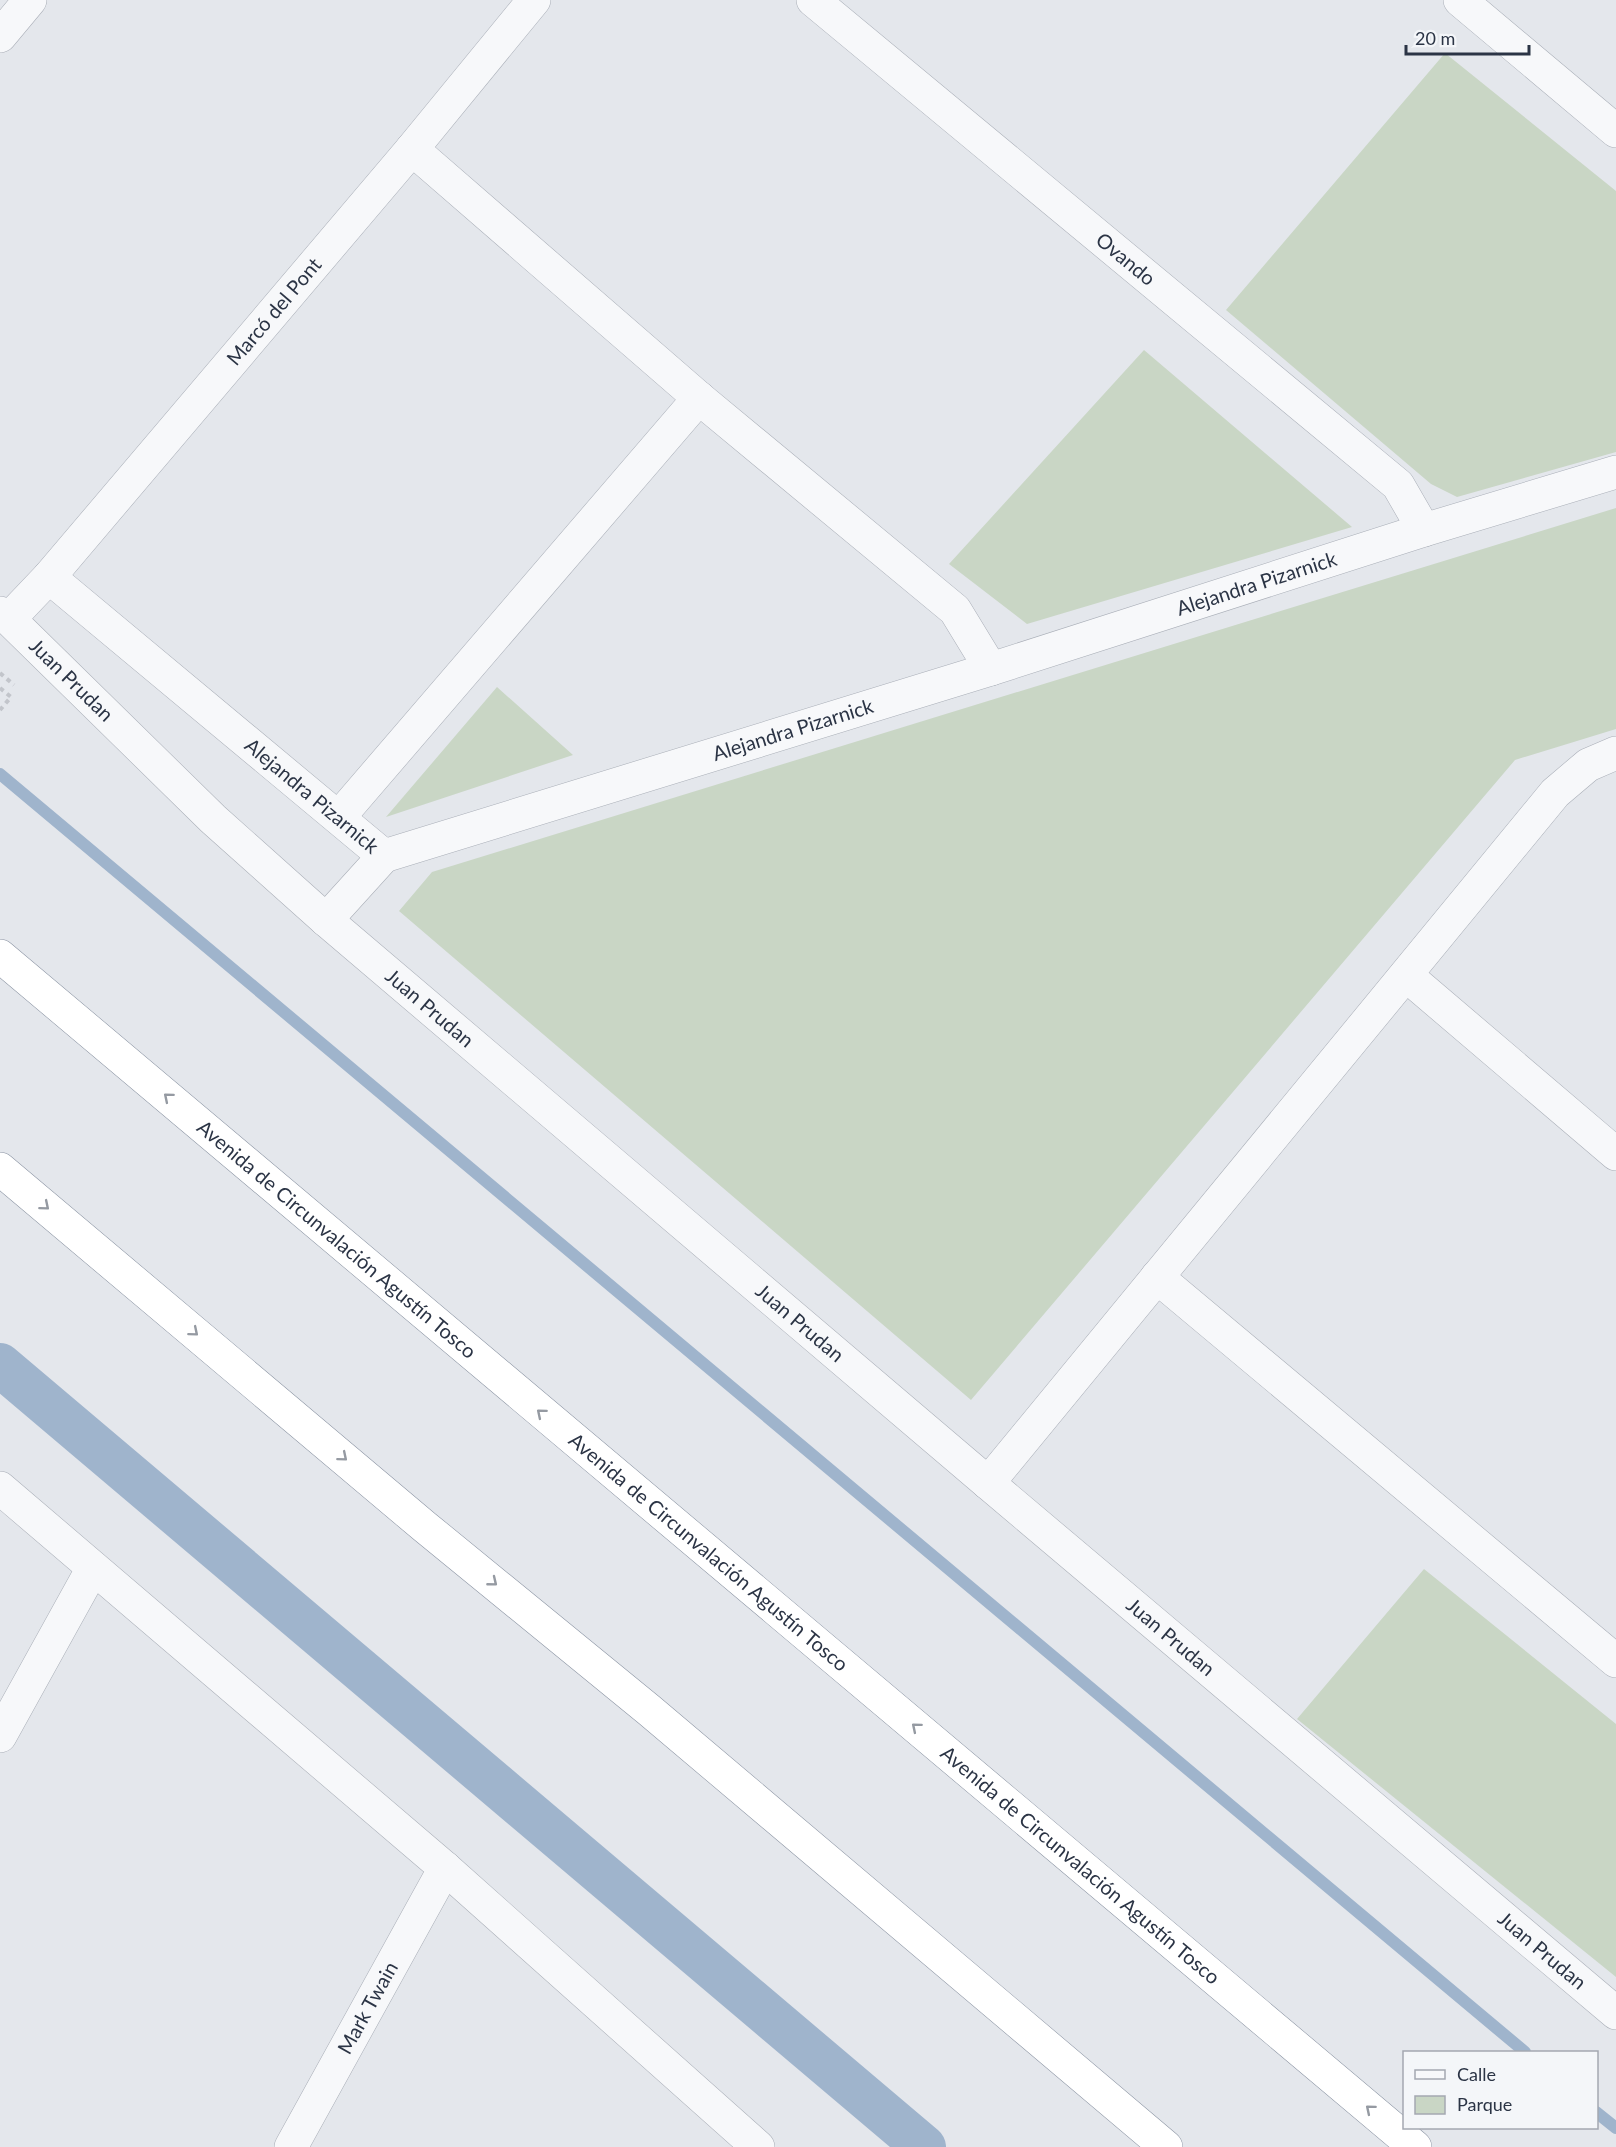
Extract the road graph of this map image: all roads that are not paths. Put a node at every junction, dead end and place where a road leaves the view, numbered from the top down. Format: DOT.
graph roads {
  1 [pos="30,0"];
  2 [pos="534,0"];
  3 [pos="813,0"];
  4 [pos="1460,0"];
  5 [pos="0,36"];
  6 [pos="1616,131"];
  7 [pos="412,149"];
  8 [pos="699,398"];
  9 [pos="1616,472"];
  10 [pos="1424,530"];
  11 [pos="49,577"];
  12 [pos="4,616"];
  13 [pos="991,669"];
  14 [pos="1616,753"];
  15 [pos="339,817"];
  16 [pos="384,856"];
  17 [pos="326,920"];
  18 [pos="0,956"];
  19 [pos="1406,975"];
  20 [pos="1616,1154"];
  21 [pos="0,1169"];
  22 [pos="1157,1277"];
  23 [pos="988,1483"];
  24 [pos="0,1488"];
  25 [pos="93,1568"];
  26 [pos="1616,1661"];
  27 [pos="0,1736"];
  28 [pos="445,1868"];
  29 [pos="1616,2013"];
  30 [pos="291,2147"];
  31 [pos="758,2147"];
  32 [pos="1166,2147"];
  33 [pos="1415,2147"];
  1 -- 5 [label="street"];
  2 -- 7 [label="street, Marcó del Pont"];
  3 -- 10 [label="street, Ovando"];
  4 -- 6 [label="street"];
  7 -- 8 [label="street"];
  7 -- 11 [label="street, Marcó del Pont"];
  8 -- 13 [label="street"];
  8 -- 15 [label="street"];
  9 -- 10 [label="street, Alejandra Pizarnick"];
  10 -- 13 [label="street, Alejandra Pizarnick"];
  11 -- 12 [label="street, Marcó del Pont"];
  11 -- 15 [label="street, Alejandra Pizarnick"];
  12 -- 17 [label="street, Juan Prudan"];
  13 -- 16 [label="street, Alejandra Pizarnick"];
  14 -- 19 [label="street"];
  15 -- 16 [label="street, Alejandra Pizarnick"];
  16 -- 17 [label="street"];
  17 -- 23 [label="street, Juan Prudan"];
  33 -- 18 [label="highway, Avenida de Circunvalación Agustín Tosco, one-way"];
  19 -- 20 [label="street"];
  19 -- 22 [label="street"];
  21 -- 32 [label="highway, one-way"];
  22 -- 23 [label="street"];
  22 -- 26 [label="street"];
  23 -- 29 [label="street, Juan Prudan"];
  24 -- 25 [label="street"];
  25 -- 27 [label="street"];
  25 -- 28 [label="street"];
  28 -- 30 [label="street, Mark Twain"];
  28 -- 31 [label="street"];
}
